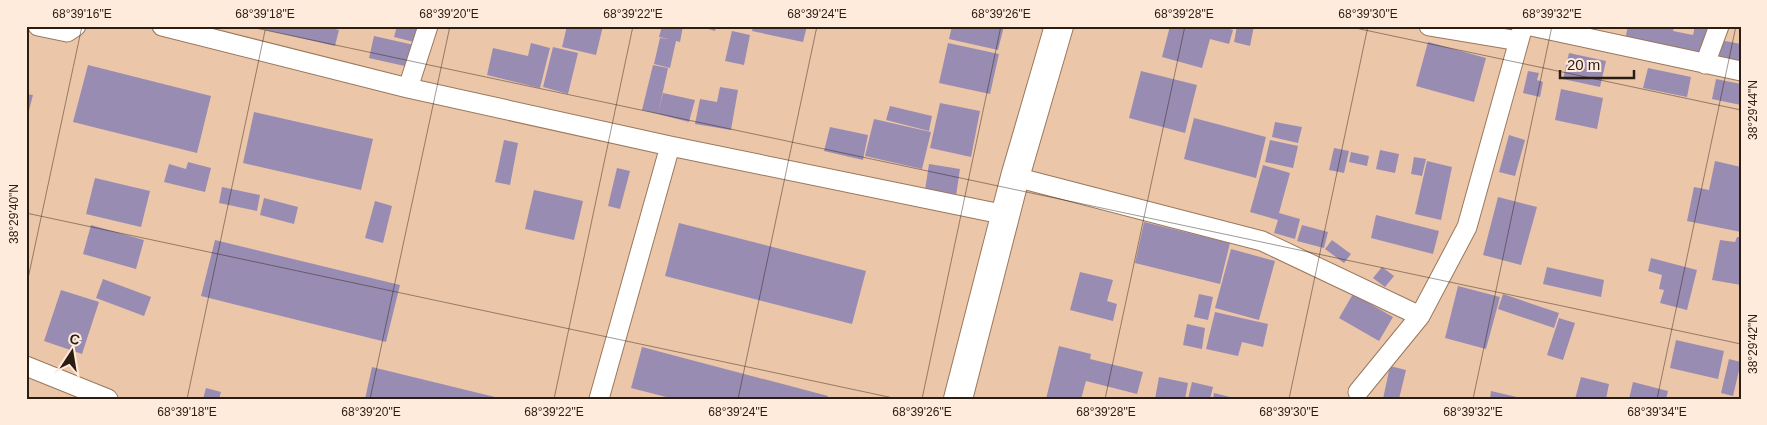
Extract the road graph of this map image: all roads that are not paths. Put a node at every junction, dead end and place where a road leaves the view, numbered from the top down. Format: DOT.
graph roads {
  1 [pos="38,26"];
  2 [pos="76,26"];
  3 [pos="162,26"];
  4 [pos="428,26"];
  5 [pos="1059,26"];
  6 [pos="1429,26"];
  7 [pos="1531,26"];
  8 [pos="1719,26"];
  9 [pos="1521,34"];
  10 [pos="1704,64"];
  11 [pos="1741,71"];
  12 [pos="408,88"];
  13 [pos="670,146"];
  14 [pos="1015,177"];
  15 [pos="1006,215"];
  16 [pos="1420,316"];
  17 [pos="26,366"];
  18 [pos="1358,392"];
  19 [pos="108,399"];
  20 [pos="599,399"];
  21 [pos="958,399"];
  1 -- 2 [label="street"];
  3 -- 12 [label="street"];
  4 -- 12 [label="street"];
  5 -- 14 [label="street"];
  6 -- 9 [label="street"];
  7 -- 10 [label="street"];
  8 -- 10 [label="street"];
  9 -- 16 [label="street"];
  10 -- 11 [label="street"];
  12 -- 13 [label="street"];
  13 -- 15 [label="street"];
  13 -- 20 [label="street"];
  14 -- 15 [label="street"];
  14 -- 16 [label="street"];
  15 -- 21 [label="street"];
  16 -- 18 [label="street"];
  17 -- 19 [label="street"];
}
